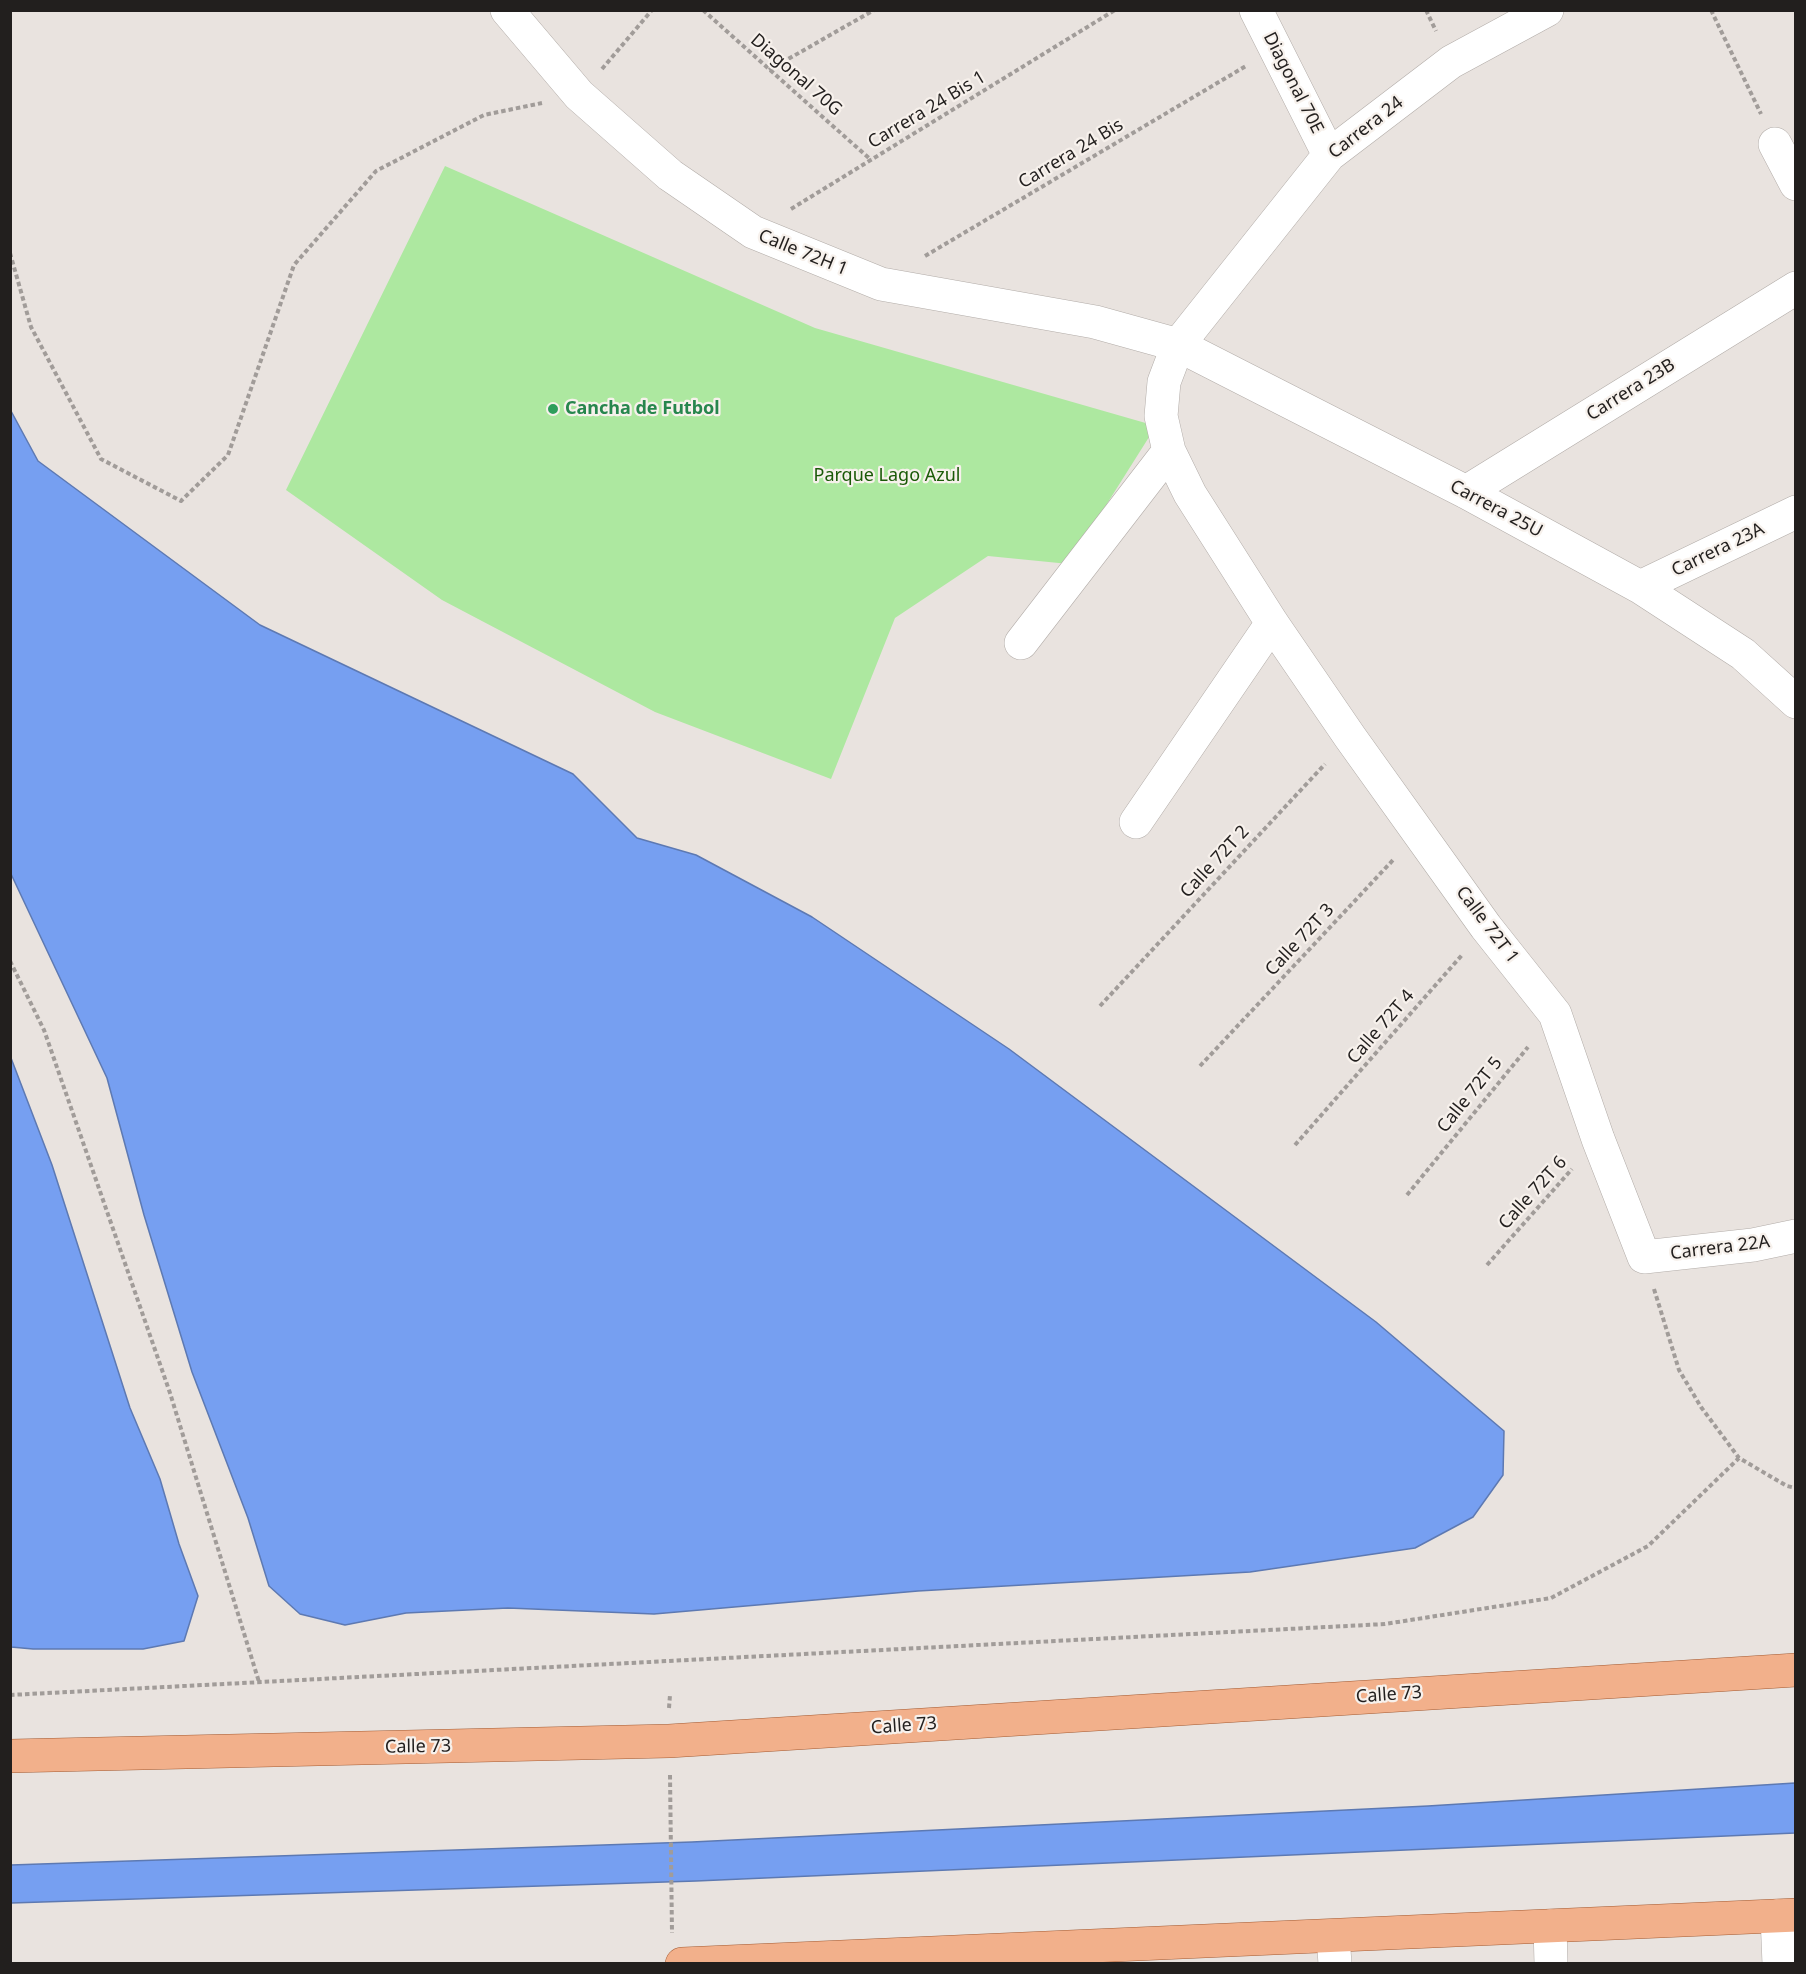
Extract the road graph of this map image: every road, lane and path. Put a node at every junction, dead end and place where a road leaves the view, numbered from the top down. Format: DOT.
graph roads {
  1 [pos="507,10"];
  2 [pos="652,10"];
  3 [pos="703,10"];
  4 [pos="874,10"];
  5 [pos="1115,10"];
  6 [pos="1256,10"];
  7 [pos="1547,10"];
  8 [pos="1711,10"];
  9 [pos="1275,49"];
  10 [pos="769,70"];
  11 [pos="579,95"];
  12 [pos="1775,144"];
  13 [pos="1329,154"];
  14 [pos="871,160"];
  15 [pos="1796,184"];
  16 [pos="753,232"];
  17 [pos="10,253"];
  18 [pos="881,284"];
  19 [pos="1796,288"];
  20 [pos="1178,345"];
  21 [pos="1169,451"];
  22 [pos="1466,492"];
  23 [pos="1796,512"];
  24 [pos="1640,587"];
  25 [pos="1272,623"];
  26 [pos="1021,643"];
  27 [pos="1796,702"];
  28 [pos="1350,737"];
  29 [pos="1136,822"];
  30 [pos="1420,833"];
  31 [pos="1486,927"];
  32 [pos="10,961"];
  33 [pos="1100,1006"];
  34 [pos="1555,1014"];
  35 [pos="1200,1066"];
  36 [pos="1598,1139"];
  37 [pos="1295,1145"];
  38 [pos="1407,1195"];
  39 [pos="1796,1236"];
  40 [pos="1644,1257"];
  41 [pos="1487,1265"];
  42 [pos="1739,1458"];
  43 [pos="1796,1488"];
  44 [pos="1796,1670"];
  45 [pos="259,1682"];
  46 [pos="10,1695"];
  47 [pos="10,1756"];
  48 [pos="670,1785"];
  49 [pos="1786,1916"];
  50 [pos="1550,1926"];
  51 [pos="1334,1950"];
  52 [pos="1122,1954"];
  53 [pos="681,1959"];
  54 [pos="907,1959"];
  55 [pos="1551,1964"];
  56 [pos="1779,1964"];
  1 -- 11 [label="street, Calle 72H 1"];
  2 -- 11 [label="path"];
  3 -- 10 [label="path, Diagonal 70G"];
  4 -- 10 [label="path"];
  5 -- 14 [label="path, Carrera 24 Bis 1"];
  6 -- 9 [label="street, Diagonal 70E"];
  7 -- 13 [label="street, Carrera 24"];
  8 -- 12 [label="path"];
  9 -- 13 [label="street, Diagonal 70E"];
  9 -- 18 [label="path, Carrera 24 Bis"];
  10 -- 14 [label="path, Diagonal 70G"];
  11 -- 16 [label="street, Calle 72H 1"];
  11 -- 17 [label="path"];
  12 -- 15 [label="street"];
  13 -- 20 [label="street, Carrera 24"];
  14 -- 16 [label="path, Carrera 24 Bis 1"];
  16 -- 18 [label="street, Calle 72H 1"];
  18 -- 20 [label="street, Calle 72H 1"];
  19 -- 22 [label="street, Carrera 23B"];
  20 -- 21 [label="street, Carrera 24"];
  20 -- 22 [label="street, Carrera 25U"];
  21 -- 25 [label="street, Calle 72T 1"];
  21 -- 26 [label="street"];
  22 -- 24 [label="street, Carrera 25U"];
  23 -- 24 [label="street, Carrera 23A"];
  24 -- 27 [label="street, Carrera 25U"];
  25 -- 28 [label="street, Calle 72T 1"];
  25 -- 29 [label="street"];
  28 -- 30 [label="street, Calle 72T 1"];
  28 -- 33 [label="path, Calle 72T 2"];
  30 -- 31 [label="street, Calle 72T 1"];
  30 -- 35 [label="path, Calle 72T 3"];
  31 -- 34 [label="street, Calle 72T 1"];
  31 -- 37 [label="path, Calle 72T 4"];
  32 -- 45 [label="path"];
  34 -- 36 [label="street, Calle 72T 1"];
  34 -- 38 [label="path, Calle 72T 5"];
  36 -- 40 [label="street, Calle 72T 1"];
  36 -- 41 [label="path, Calle 72T 6"];
  39 -- 40 [label="street, Carrera 22A"];
  40 -- 42 [label="path"];
  42 -- 43 [label="path"];
  42 -- 45 [label="path"];
  44 -- 47 [label="main road, Calle 73"];
  45 -- 46 [label="path"];
  48 -- 53 [label="path"];
  49 -- 50 [label="main road"];
  49 -- 56 [label="street"];
  50 -- 51 [label="main road"];
  50 -- 55 [label="street"];
  51 -- 52 [label="main road"];
  52 -- 54 [label="main road"];
  53 -- 54 [label="main road"];
}
